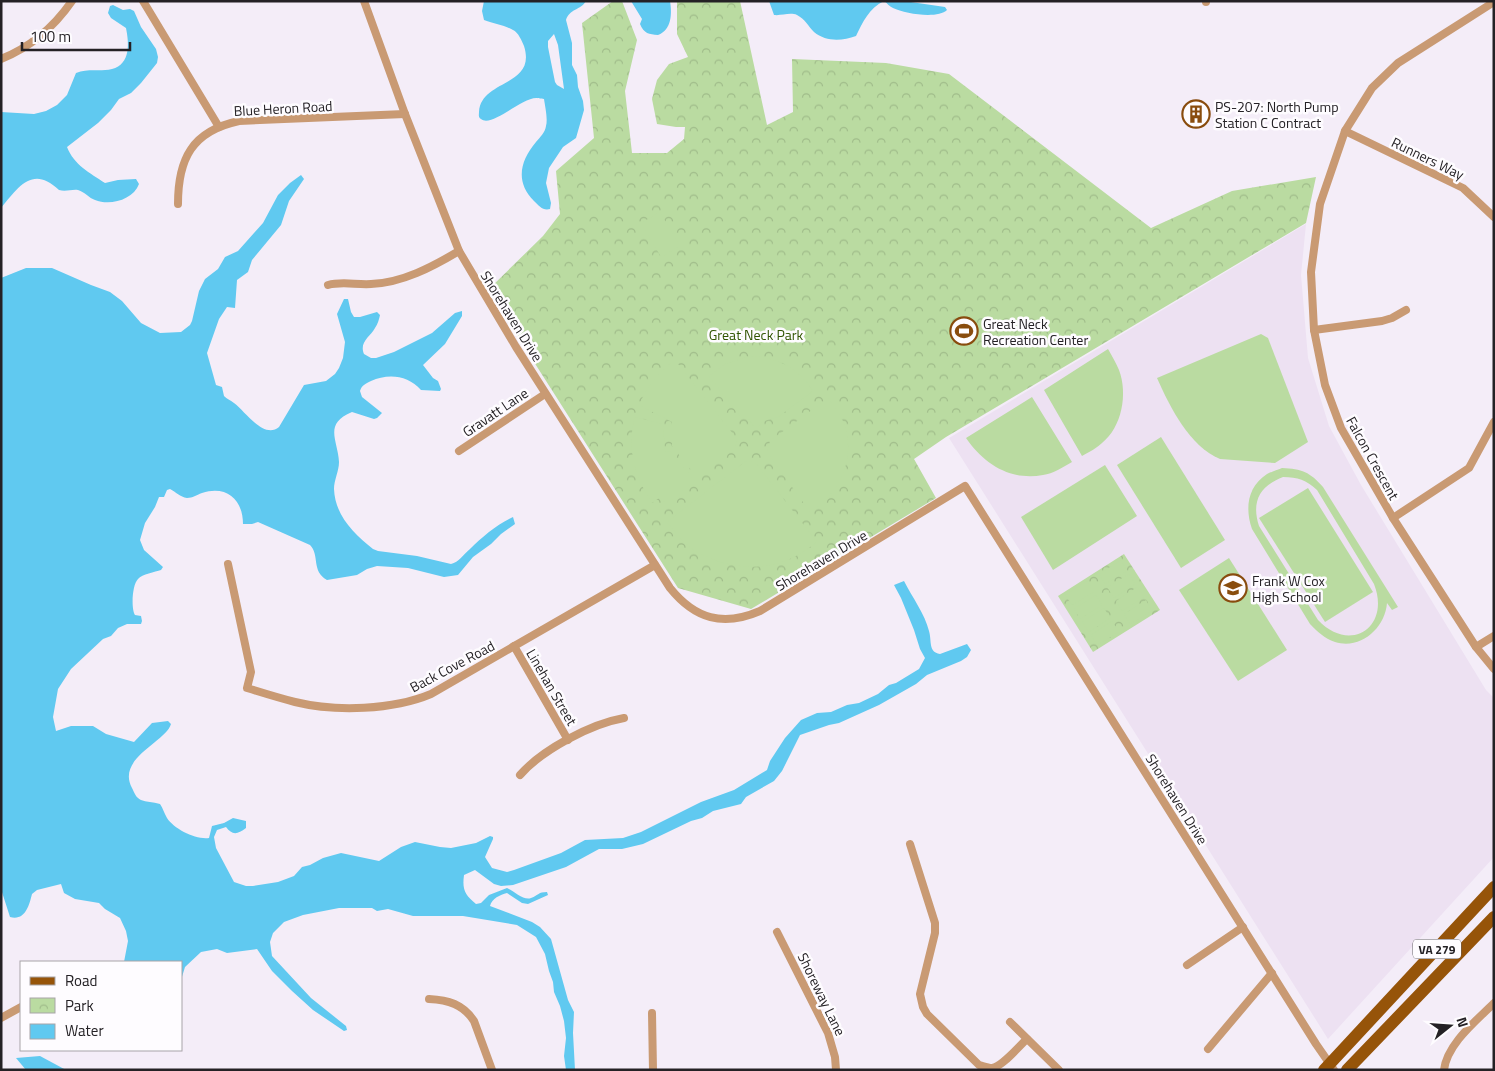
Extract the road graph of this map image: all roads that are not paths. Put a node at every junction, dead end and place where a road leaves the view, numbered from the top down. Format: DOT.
graph roads {
  1 [pos="72,1"];
  2 [pos="144,1"];
  3 [pos="364,1"];
  4 [pos="1491,4"];
  5 [pos="1,59"];
  6 [pos="405,114"];
  7 [pos="219,127"];
  8 [pos="1345,131"];
  9 [pos="178,204"];
  10 [pos="1494,217"];
  11 [pos="459,251"];
  12 [pos="328,285"];
  13 [pos="1406,310"];
  14 [pos="1314,330"];
  15 [pos="545,394"];
  16 [pos="1494,422"];
  17 [pos="459,451"];
  18 [pos="1393,518"];
  19 [pos="228,564"];
  20 [pos="655,565"];
  21 [pos="1494,636"];
  22 [pos="514,646"];
  23 [pos="1476,647"];
  24 [pos="1494,669"];
  25 [pos="624,718"];
  26 [pos="568,740"];
  27 [pos="520,776"];
  28 [pos="910,844"];
  29 [pos="1494,887"];
  30 [pos="1494,918"];
  31 [pos="1243,927"];
  32 [pos="777,932"];
  33 [pos="1187,965"];
  34 [pos="1272,973"];
  35 [pos="429,999"];
  36 [pos="1494,1002"];
  37 [pos="20,1008"];
  38 [pos="652,1013"];
  39 [pos="1,1018"];
  40 [pos="1010,1022"];
  41 [pos="1027,1039"];
  42 [pos="1208,1049"];
  43 [pos="1329,1068"];
  44 [pos="492,1070"];
  45 [pos="653,1070"];
  46 [pos="836,1070"];
  47 [pos="1059,1070"];
  48 [pos="1347,1070"];
  49 [pos="1444,1070"];
  1 -- 5 [label="street"];
  2 -- 7 [label="street, Blue Heron Road"];
  3 -- 6 [label="street, Shorehaven Drive"];
  4 -- 8 [label="street, Falcon Crescent"];
  6 -- 7 [label="street, Blue Heron Road"];
  6 -- 11 [label="street, Shorehaven Drive"];
  7 -- 9 [label="street"];
  8 -- 10 [label="street, Runners Way"];
  8 -- 14 [label="street, Falcon Crescent"];
  11 -- 12 [label="street"];
  11 -- 15 [label="street, Shorehaven Drive"];
  13 -- 14 [label="street"];
  14 -- 18 [label="street, Falcon Crescent"];
  15 -- 17 [label="street, Gravatt Lane"];
  15 -- 20 [label="street, Shorehaven Drive"];
  16 -- 18 [label="street"];
  18 -- 23 [label="street, Falcon Crescent"];
  19 -- 22 [label="street, Back Cove Road"];
  20 -- 22 [label="street, Back Cove Road"];
  20 -- 31 [label="street, Shorehaven Drive"];
  21 -- 23 [label="street"];
  22 -- 26 [label="street, Linehan Street"];
  23 -- 24 [label="street, Falcon Crescent"];
  25 -- 26 [label="street"];
  26 -- 27 [label="street"];
  28 -- 41 [label="street"];
  29 -- 43 [label="main road, VA 279"];
  30 -- 48 [label="main road, VA 279"];
  31 -- 33 [label="street"];
  31 -- 34 [label="street, Shorehaven Drive"];
  32 -- 46 [label="street, Shoreway Lane"];
  34 -- 42 [label="street"];
  34 -- 43 [label="street, Shorehaven Drive"];
  35 -- 44 [label="street"];
  36 -- 49 [label="street"];
  37 -- 39 [label="street"];
  38 -- 45 [label="street"];
  40 -- 41 [label="street"];
  41 -- 47 [label="street"];
}
